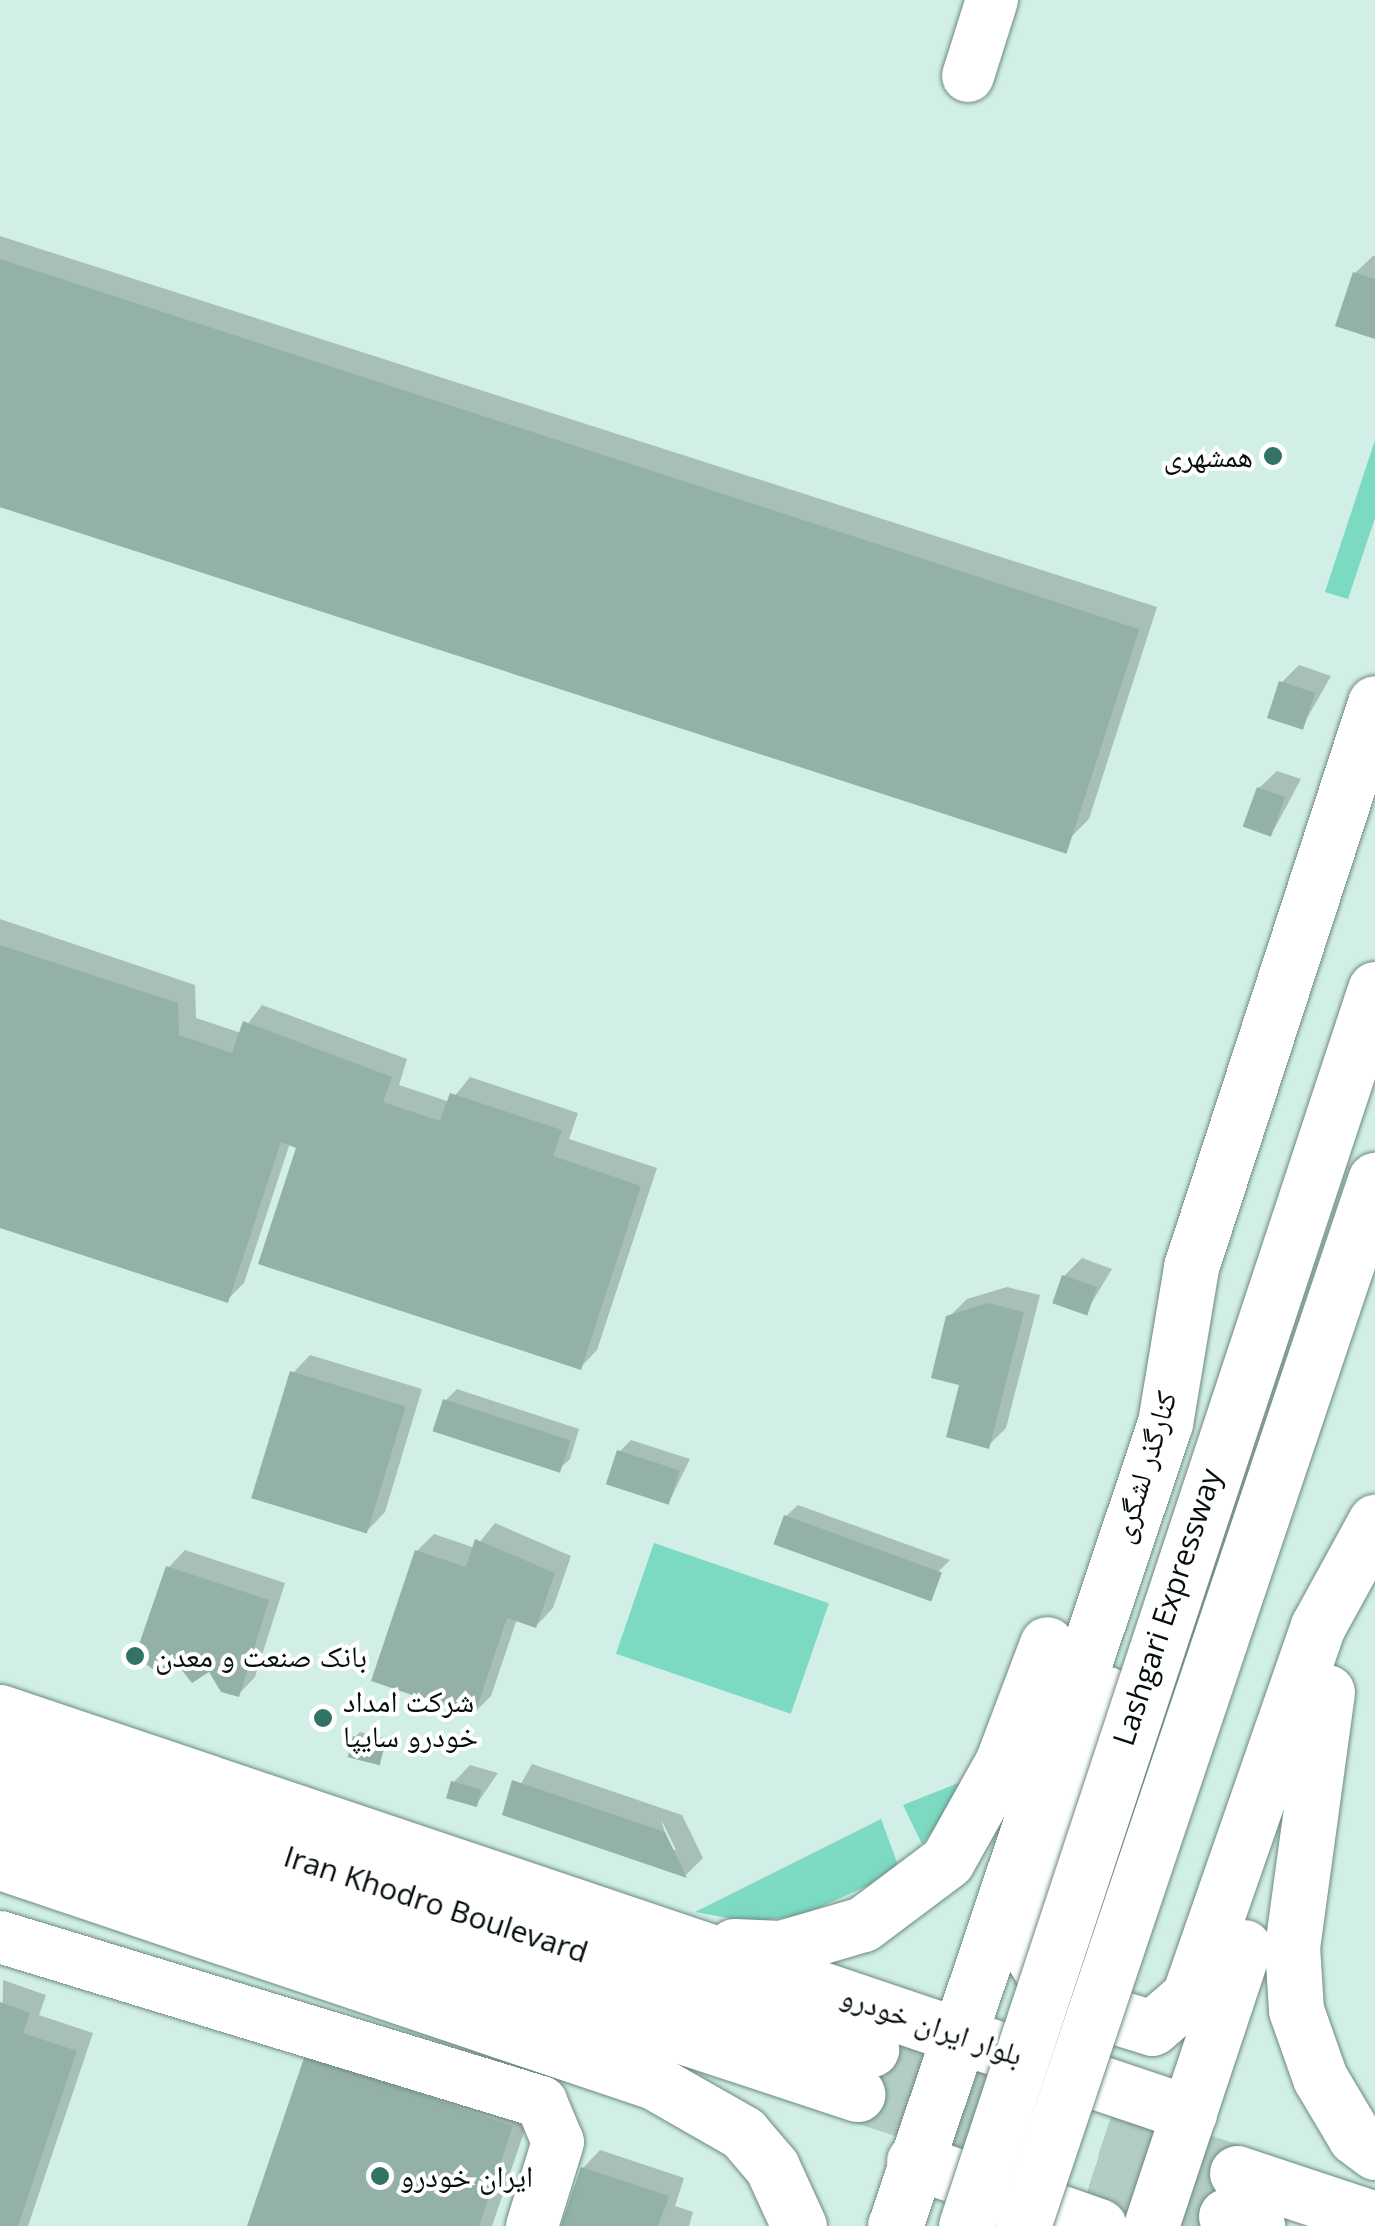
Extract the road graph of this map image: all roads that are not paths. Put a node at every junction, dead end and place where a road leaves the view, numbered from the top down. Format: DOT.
graph roads {
  1 [pos="992,0"];
  2 [pos="968,76"];
  3 [pos="1375,703"];
  4 [pos="1375,989"];
  5 [pos="1375,1180"];
  6 [pos="1191,1267"];
  7 [pos="1165,1423"];
  8 [pos="1375,1522"];
  9 [pos="1375,1546"];
  10 [pos="1327,1692"];
  11 [pos="0,1712"];
  12 [pos="0,1760"];
  13 [pos="0,1811"];
  14 [pos="0,1862"];
  15 [pos="0,1937"];
  16 [pos="675,1937"];
  17 [pos="956,2034"];
  18 [pos="1190,2113"];
  19 [pos="1375,2152"];
  20 [pos="914,2161"];
  21 [pos="1240,2205"];
  22 [pos="1375,2219"];
  23 [pos="532,2226"];
  24 [pos="799,2226"];
  25 [pos="894,2226"];
  26 [pos="966,2226"];
  27 [pos="1023,2226"];
  28 [pos="1099,2226"];
  29 [pos="1151,2226"];
  1 -- 2 [label="lane"];
  3 -- 6 [label="main road, کنارگذر لشگری"];
  4 -- 26 [label="main road, Lashgari Expressway, bridge"];
  5 -- 27 [label="main road, Lashgari Expressway, bridge"];
  6 -- 7 [label="main road, کنارگذر لشگری"];
  6 -- 16 [label="main road"];
  7 -- 8 [label="main road"];
  7 -- 17 [label="main road, کنارگذر لشگری"];
  9 -- 10 [label="main road"];
  10 -- 18 [label="main road"];
  10 -- 19 [label="main road"];
  11 -- 16 [label="main road, Iran Khodro Boulevard"];
  12 -- 13 [label="main road, Iran Khodro Boulevard"];
  14 -- 24 [label="main road"];
  15 -- 23 [label="lane"];
  16 -- 17 [label="main road, بلوار ایران خودرو"];
  17 -- 18 [label="main road, بلوار ایران خودرو"];
  17 -- 20 [label="main road, کنارگذر لشگری"];
  18 -- 29 [label="main road"];
  20 -- 25 [label="main road, کنارگذر لشگری"];
  20 -- 28 [label="main road"];
  21 -- 22 [label="main road"];
}
